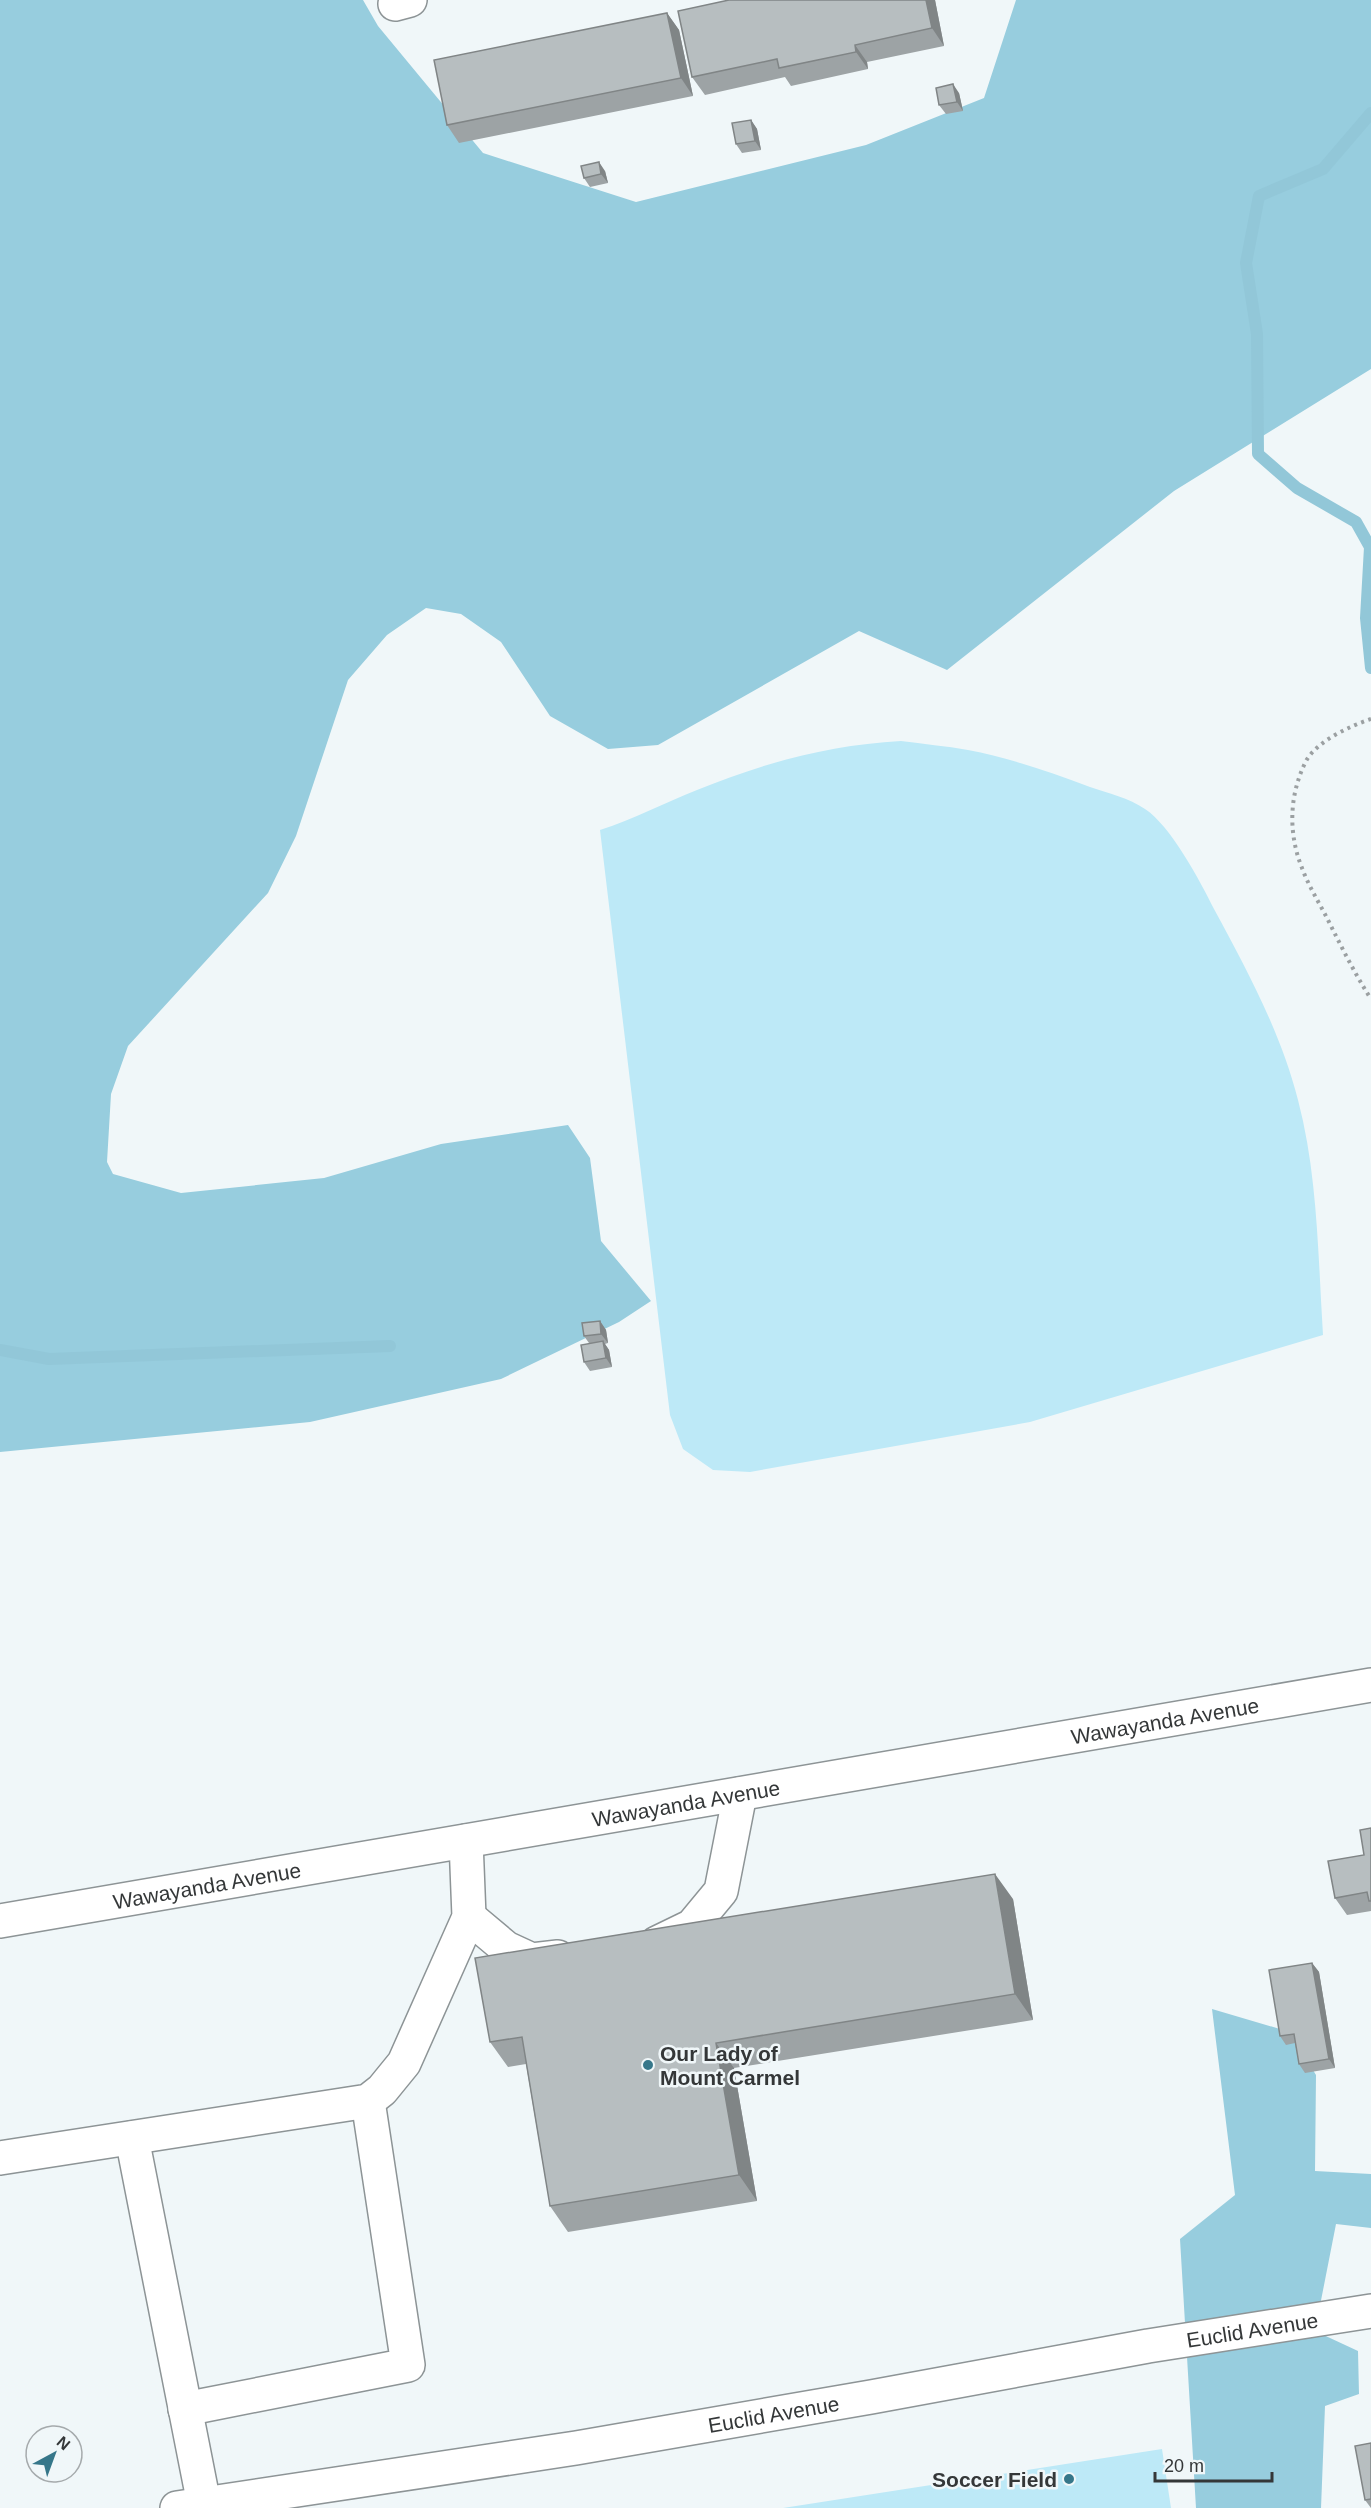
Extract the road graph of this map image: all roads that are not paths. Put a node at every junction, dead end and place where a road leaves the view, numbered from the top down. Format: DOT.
graph roads {
  1 [pos="1371,1685"];
  2 [pos="740,1794"];
  3 [pos="466,1841"];
  4 [pos="469,1917"];
  5 [pos="0,1921"];
  6 [pos="629,1948"];
  7 [pos="586,1953"];
  8 [pos="368,2101"];
  9 [pos="132,2138"];
  10 [pos="0,2158"];
  11 [pos="1371,2311"];
  12 [pos="185,2409"];
  13 [pos="352,2495"];
  14 [pos="190,2506"];
  1 -- 2 [label="street, Wawayanda Avenue"];
  2 -- 3 [label="street, Wawayanda Avenue"];
  2 -- 6 [label="street"];
  3 -- 4 [label="street"];
  3 -- 5 [label="street, Wawayanda Avenue"];
  4 -- 7 [label="street"];
  4 -- 8 [label="street"];
  8 -- 9 [label="street"];
  8 -- 12 [label="street"];
  9 -- 10 [label="street"];
  9 -- 12 [label="street"];
  11 -- 13 [label="street, Euclid Avenue"];
  12 -- 14 [label="street"];
  13 -- 14 [label="street, Euclid Avenue"];
}
